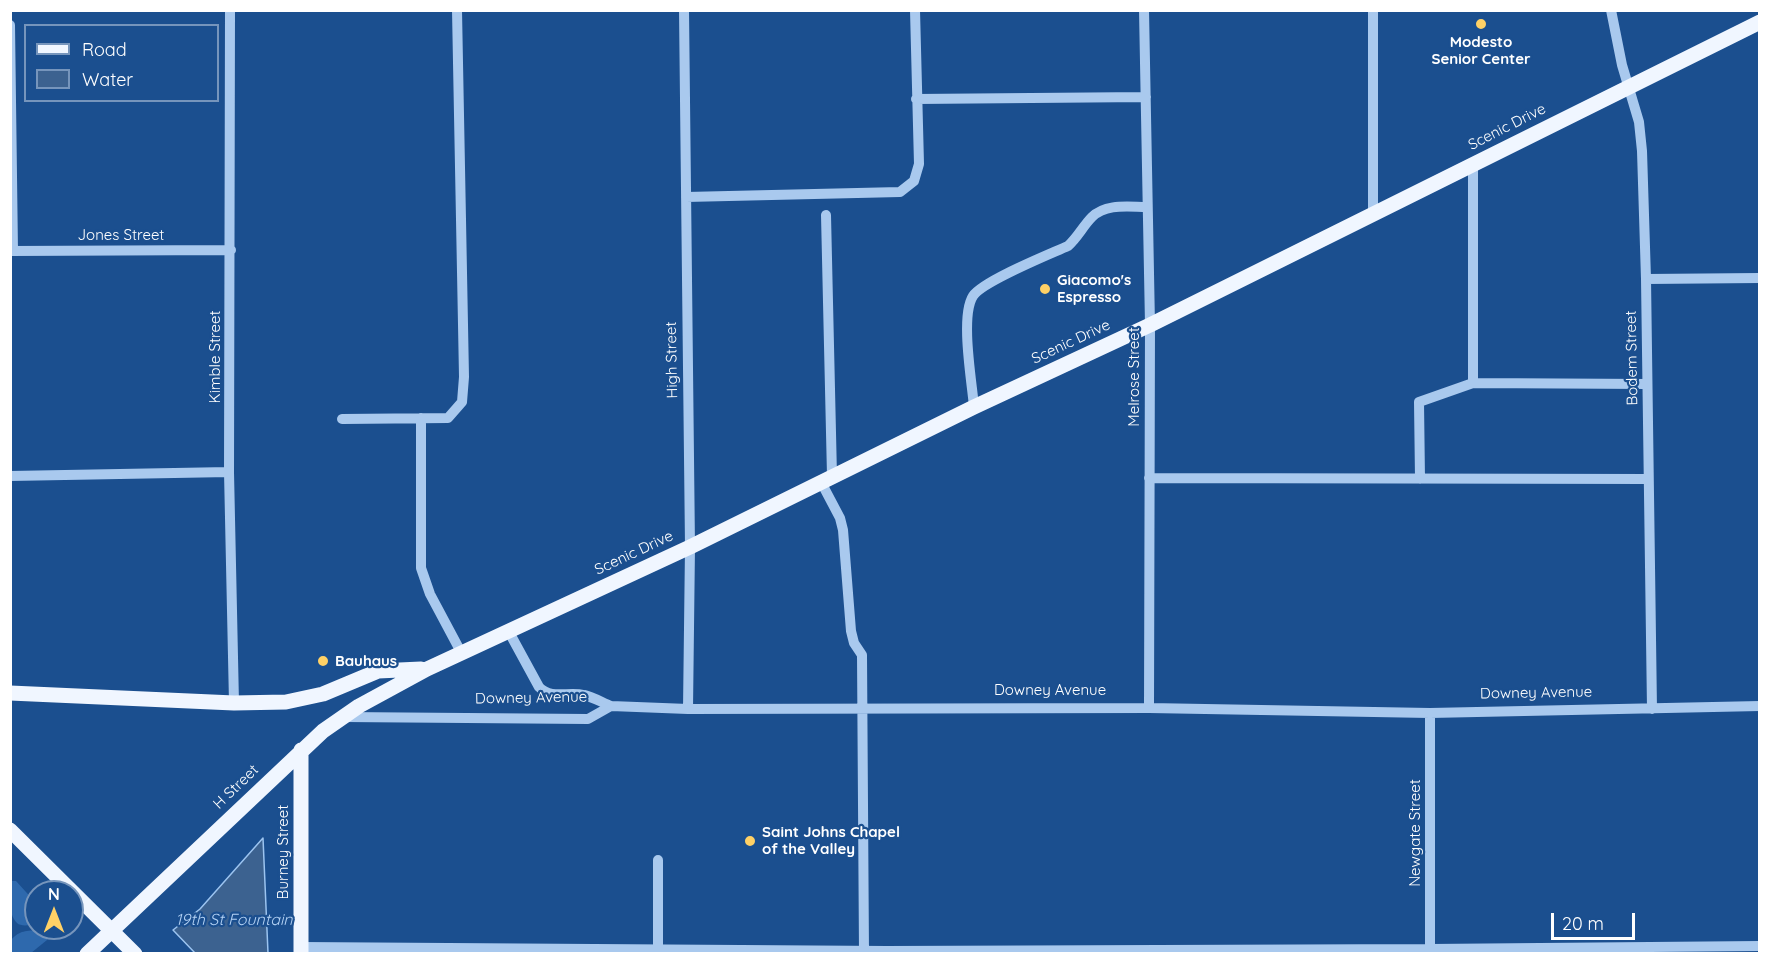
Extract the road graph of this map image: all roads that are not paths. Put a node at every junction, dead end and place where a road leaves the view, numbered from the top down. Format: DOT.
graph roads {
  1 [pos="230,10"];
  2 [pos="458,10"];
  3 [pos="684,10"];
  4 [pos="915,10"];
  5 [pos="1144,10"];
  6 [pos="1373,10"];
  7 [pos="1611,10"];
  8 [pos="1760,22"];
  9 [pos="10,25"];
  10 [pos="1629,86"];
  11 [pos="1146,97"];
  12 [pos="916,99"];
  13 [pos="1473,164"];
  14 [pos="686,196"];
  15 [pos="1147,207"];
  16 [pos="826,214"];
  17 [pos="1373,214"];
  18 [pos="231,250"];
  19 [pos="12,251"];
  20 [pos="1760,278"];
  21 [pos="1646,279"];
  22 [pos="1150,325"];
  23 [pos="1473,383"];
  24 [pos="1647,384"];
  25 [pos="974,407"];
  26 [pos="421,418"];
  27 [pos="342,419"];
  28 [pos="229,472"];
  29 [pos="10,476"];
  30 [pos="1149,478"];
  31 [pos="826,479"];
  32 [pos="1420,479"];
  33 [pos="1648,479"];
  34 [pos="690,548"];
  35 [pos="510,632"];
  36 [pos="462,654"];
  37 [pos="427,669"];
  38 [pos="10,693"];
  39 [pos="234,703"];
  40 [pos="611,706"];
  41 [pos="1760,706"];
  42 [pos="863,707"];
  43 [pos="1149,708"];
  44 [pos="688,709"];
  45 [pos="1652,709"];
  46 [pos="1430,713"];
  47 [pos="344,717"];
  48 [pos="301,750"];
  49 [pos="11,829"];
  50 [pos="658,860"];
  51 [pos="112,930"];
  52 [pos="1760,946"];
  53 [pos="658,949"];
  54 [pos="301,950"];
  55 [pos="1430,951"];
  56 [pos="864,952"];
  57 [pos="87,954"];
  58 [pos="135,954"];
  1 -- 18 [label="street, Kimble Street"];
  2 -- 26 [label="street"];
  3 -- 14 [label="street, High Street"];
  4 -- 12 [label="street"];
  5 -- 11 [label="street, Melrose Street"];
  6 -- 17 [label="street"];
  7 -- 10 [label="street, Bodem Street"];
  8 -- 10 [label="main road, Scenic Drive"];
  9 -- 19 [label="street"];
  10 -- 13 [label="main road, Scenic Drive"];
  10 -- 21 [label="street, Bodem Street"];
  11 -- 12 [label="street"];
  11 -- 15 [label="street, Melrose Street"];
  12 -- 14 [label="street"];
  13 -- 17 [label="main road, Scenic Drive"];
  13 -- 23 [label="street"];
  14 -- 34 [label="street, High Street"];
  15 -- 22 [label="street, Melrose Street"];
  15 -- 25 [label="street"];
  16 -- 31 [label="street"];
  17 -- 22 [label="main road, Scenic Drive"];
  18 -- 19 [label="street, Jones Street"];
  18 -- 28 [label="street, Kimble Street"];
  20 -- 21 [label="street"];
  21 -- 24 [label="street, Bodem Street"];
  22 -- 25 [label="main road, Scenic Drive"];
  22 -- 30 [label="street, Melrose Street"];
  23 -- 24 [label="street"];
  23 -- 32 [label="street"];
  24 -- 33 [label="street, Bodem Street"];
  25 -- 31 [label="main road, Scenic Drive"];
  26 -- 27 [label="street"];
  26 -- 36 [label="street"];
  28 -- 29 [label="street"];
  28 -- 39 [label="street, Kimble Street"];
  30 -- 32 [label="street"];
  30 -- 43 [label="street, Melrose Street"];
  31 -- 34 [label="main road, Scenic Drive"];
  31 -- 42 [label="street"];
  32 -- 33 [label="street"];
  33 -- 45 [label="street, Bodem Street"];
  34 -- 35 [label="main road, Scenic Drive"];
  34 -- 44 [label="street, High Street"];
  35 -- 36 [label="main road, Scenic Drive"];
  35 -- 40 [label="street"];
  36 -- 37 [label="main road, Scenic Drive"];
  37 -- 39 [label="main road"];
  37 -- 47 [label="main road, H Street"];
  38 -- 39 [label="main road"];
  40 -- 44 [label="street, Downey Avenue"];
  40 -- 47 [label="street, Downey Avenue"];
  41 -- 45 [label="street, Downey Avenue"];
  42 -- 43 [label="street, Downey Avenue"];
  42 -- 44 [label="street, Downey Avenue"];
  42 -- 56 [label="street"];
  43 -- 46 [label="street, Downey Avenue"];
  45 -- 46 [label="street, Downey Avenue"];
  46 -- 55 [label="street, Newgate Street"];
  47 -- 48 [label="main road, H Street"];
  48 -- 51 [label="main road, H Street"];
  48 -- 54 [label="main road, Burney Street"];
  49 -- 51 [label="main road"];
  50 -- 53 [label="street"];
  51 -- 57 [label="main road, H Street"];
  51 -- 58 [label="main road"];
  52 -- 55 [label="street"];
  53 -- 54 [label="street"];
  53 -- 56 [label="street"];
  55 -- 56 [label="street"];
}
